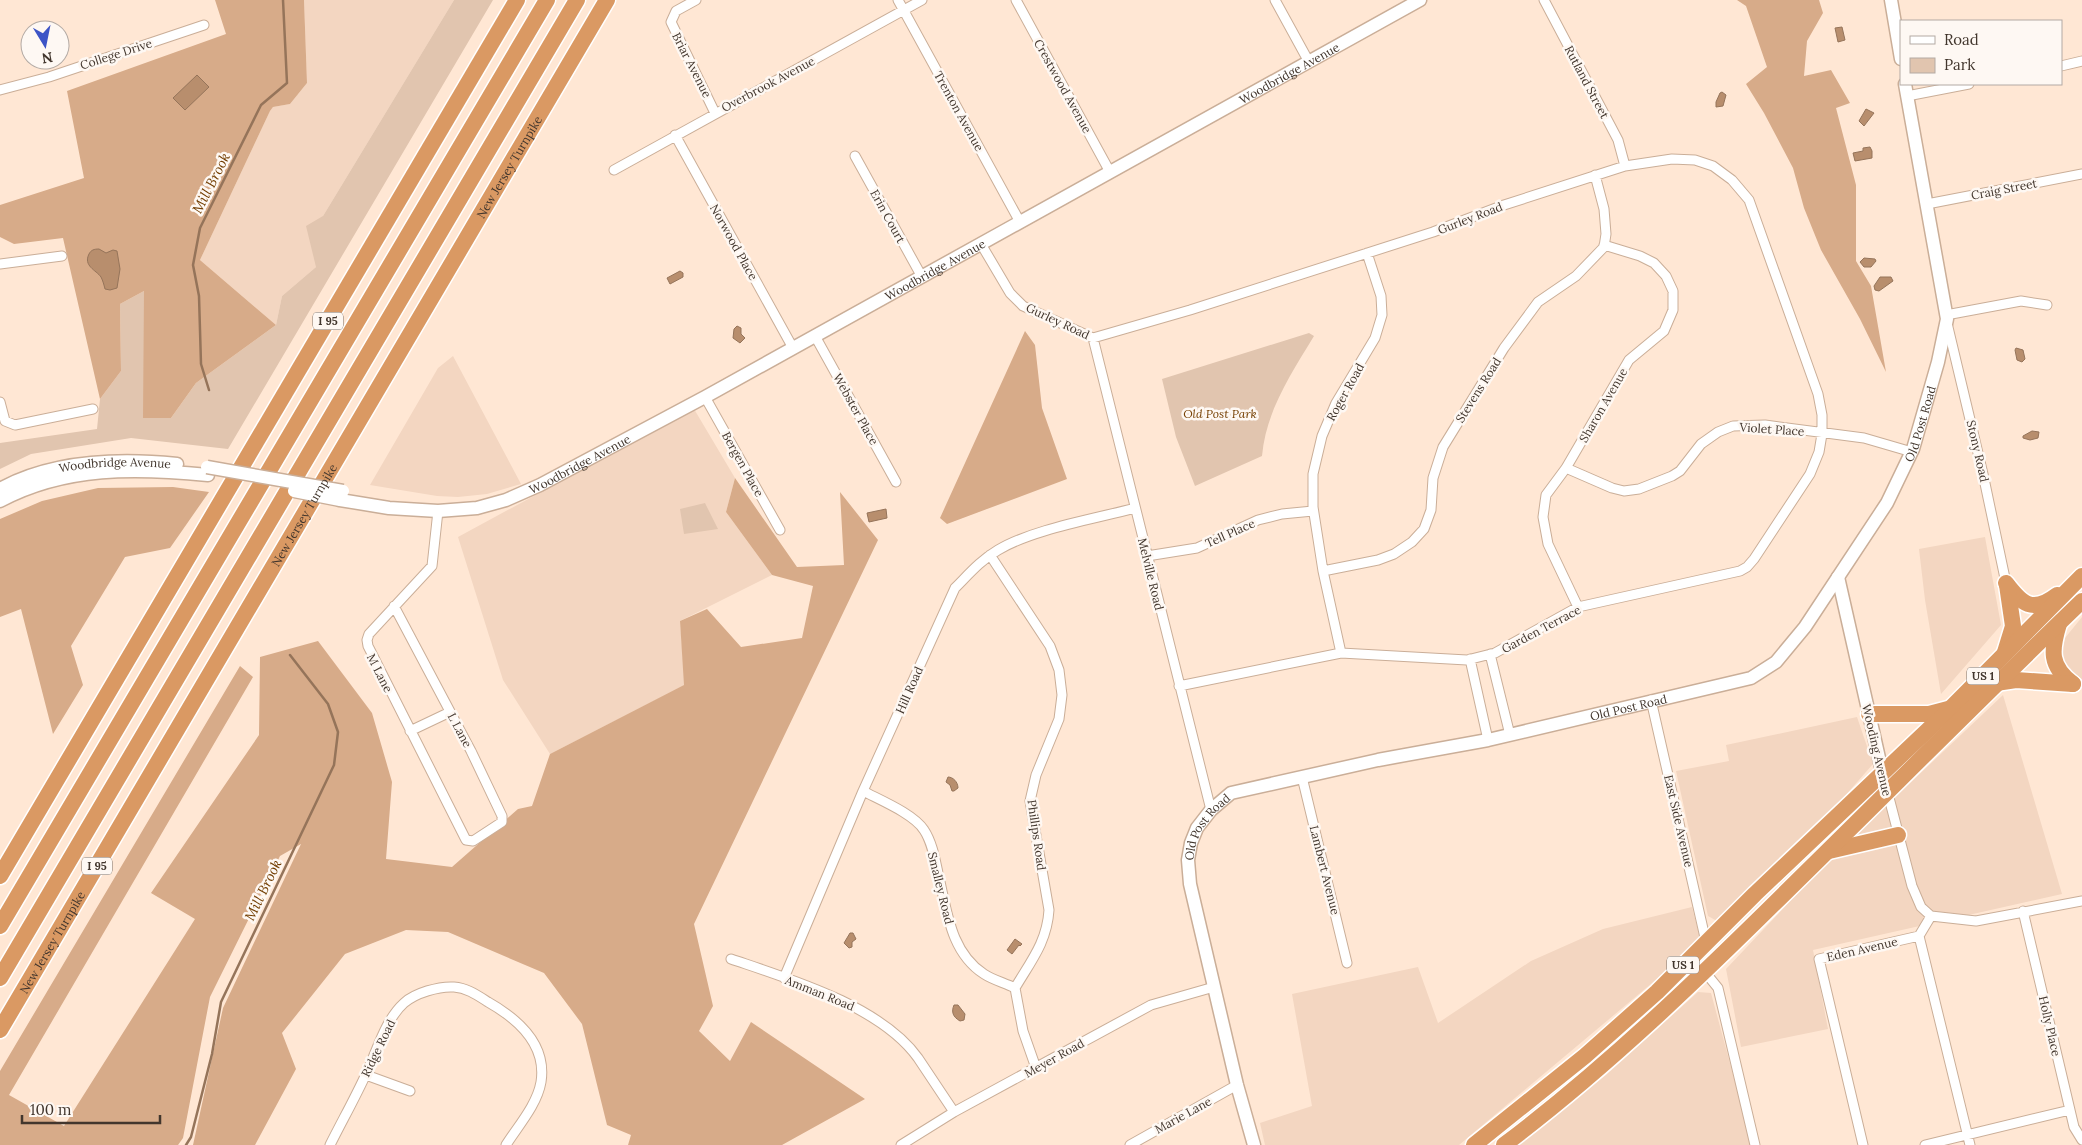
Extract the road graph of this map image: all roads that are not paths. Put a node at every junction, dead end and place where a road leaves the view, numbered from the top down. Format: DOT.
graph roads {
  1 [pos="517,0"];
  2 [pos="547,0"];
  3 [pos="577,0"];
  4 [pos="607,0"];
  5 [pos="696,0"];
  6 [pos="898,0"];
  7 [pos="922,0"];
  8 [pos="1016,0"];
  9 [pos="1276,0"];
  10 [pos="1420,0"];
  11 [pos="1544,0"];
  12 [pos="1894,1"];
  13 [pos="1404,4"];
  14 [pos="904,11"];
  15 [pos="204,25"];
  16 [pos="1900,51"];
  17 [pos="2082,61"];
  18 [pos="1309,62"];
  19 [pos="2062,66"];
  20 [pos="1958,85"];
  21 [pos="0,90"];
  22 [pos="1906,90"];
  23 [pos="715,113"];
  24 [pos="675,135"];
  25 [pos="855,156"];
  26 [pos="1626,166"];
  27 [pos="614,170"];
  28 [pos="1110,172"];
  29 [pos="2082,174"];
  30 [pos="1595,175"];
  31 [pos="1927,204"];
  32 [pos="1020,222"];
  33 [pos="981,244"];
  34 [pos="1604,245"];
  35 [pos="1367,253"];
  36 [pos="62,256"];
  37 [pos="0,264"];
  38 [pos="922,277"];
  39 [pos="2047,305"];
  40 [pos="1946,317"];
  41 [pos="815,336"];
  42 [pos="1093,338"];
  43 [pos="793,348"];
  44 [pos="705,397"];
  45 [pos="0,402"];
  46 [pos="93,409"];
  47 [pos="1822,433"];
  48 [pos="1912,452"];
  49 [pos="1566,468"];
  50 [pos="208,471"];
  51 [pos="896,482"];
  52 [pos="0,489"];
  53 [pos="0,502"];
  54 [pos="1135,508"];
  55 [pos="438,511"];
  56 [pos="1313,511"];
  57 [pos="780,530"];
  58 [pos="990,555"];
  59 [pos="1147,556"];
  60 [pos="1323,571"];
  61 [pos="2082,576"];
  62 [pos="1838,577"];
  63 [pos="2006,583"];
  64 [pos="2082,601"];
  65 [pos="394,606"];
  66 [pos="1578,607"];
  67 [pos="2059,624"];
  68 [pos="1341,653"];
  69 [pos="1490,654"];
  70 [pos="2004,654"];
  71 [pos="1470,659"];
  72 [pos="1996,683"];
  73 [pos="2077,684"];
  74 [pos="1179,686"];
  75 [pos="1651,700"];
  76 [pos="1950,709"];
  77 [pos="450,712"];
  78 [pos="1869,714"];
  79 [pos="410,731"];
  80 [pos="1510,735"];
  81 [pos="1488,740"];
  82 [pos="1883,774"];
  83 [pos="1302,777"];
  84 [pos="863,791"];
  85 [pos="1888,794"];
  86 [pos="1211,810"];
  87 [pos="1898,835"];
  88 [pos="469,842"];
  89 [pos="1827,852"];
  90 [pos="0,876"];
  91 [pos="2082,901"];
  92 [pos="2023,911"];
  93 [pos="1931,916"];
  94 [pos="0,926"];
  95 [pos="1919,936"];
  96 [pos="1706,942"];
  97 [pos="731,959"];
  98 [pos="1348,963"];
  99 [pos="1705,972"];
  100 [pos="0,978"];
  101 [pos="784,978"];
  102 [pos="1214,987"];
  103 [pos="1015,988"];
  104 [pos="0,1030"];
  105 [pos="1036,1068"];
  106 [pos="366,1075"];
  107 [pos="1237,1084"];
  108 [pos="410,1091"];
  109 [pos="2070,1110"];
  110 [pos="954,1112"];
  111 [pos="1968,1135"];
  112 [pos="2082,1140"];
  113 [pos="330,1145"];
  114 [pos="506,1145"];
  115 [pos="901,1145"];
  116 [pos="1130,1145"];
  117 [pos="1254,1145"];
  118 [pos="1474,1145"];
  119 [pos="1504,1145"];
  120 [pos="1755,1145"];
  121 [pos="1863,1145"];
  122 [pos="1925,1145"];
  123 [pos="1970,1145"];
  1 -- 90 [label="highway, I 95"];
  2 -- 94 [label="highway, I 95"];
  3 -- 100 [label="highway, New Jersey Turnpike / I 95"];
  4 -- 104 [label="highway, New Jersey Turnpike / I 95"];
  5 -- 23 [label="street, Briar Avenue"];
  6 -- 14 [label="street, Trenton Avenue"];
  7 -- 14 [label="street, Overbrook Avenue"];
  8 -- 28 [label="street, Crestwood Avenue"];
  9 -- 18 [label="street"];
  10 -- 13 [label="street, Woodbridge Avenue"];
  11 -- 26 [label="street, Rutland Street"];
  12 -- 16 [label="street"];
  13 -- 18 [label="street, Woodbridge Avenue"];
  14 -- 23 [label="street, Overbrook Avenue"];
  14 -- 32 [label="street, Trenton Avenue"];
  15 -- 21 [label="street, College Drive"];
  17 -- 19 [label="street"];
  18 -- 28 [label="street, Woodbridge Avenue"];
  20 -- 22 [label="street"];
  22 -- 31 [label="street, Old Post Road"];
  23 -- 24 [label="street, Overbrook Avenue"];
  24 -- 27 [label="street, Overbrook Avenue"];
  24 -- 43 [label="street, Norwood Place"];
  25 -- 38 [label="street, Erin Court"];
  26 -- 30 [label="street, Gurley Road"];
  26 -- 47 [label="street, Gurley Road"];
  28 -- 32 [label="street, Woodbridge Avenue"];
  29 -- 31 [label="street, Craig Street"];
  30 -- 34 [label="street"];
  30 -- 35 [label="street, Gurley Road"];
  31 -- 40 [label="street, Old Post Road"];
  32 -- 33 [label="street, Woodbridge Avenue"];
  33 -- 38 [label="street, Woodbridge Avenue"];
  33 -- 42 [label="street, Gurley Road"];
  34 -- 49 [label="street, Sharon Avenue"];
  34 -- 60 [label="street, Stevens Road"];
  35 -- 42 [label="street, Gurley Road"];
  35 -- 56 [label="street, Roger Road"];
  36 -- 37 [label="street"];
  38 -- 41 [label="street, Woodbridge Avenue"];
  39 -- 40 [label="street"];
  40 -- 48 [label="street, Old Post Road"];
  40 -- 63 [label="street, Stony Road"];
  41 -- 43 [label="street, Woodbridge Avenue"];
  41 -- 51 [label="street, Webster Place"];
  42 -- 54 [label="street, Melville Road"];
  43 -- 44 [label="street, Woodbridge Avenue"];
  44 -- 55 [label="street, Woodbridge Avenue"];
  44 -- 57 [label="street, Bergen Place"];
  45 -- 46 [label="street"];
  47 -- 48 [label="street, Violet Place"];
  47 -- 49 [label="street, Violet Place"];
  47 -- 66 [label="street, Garden Terrace"];
  48 -- 62 [label="street, Old Post Road"];
  49 -- 66 [label="street, Sharon Avenue"];
  50 -- 52 [label="street, Woodbridge Avenue"];
  50 -- 53 [label="street, Woodbridge Avenue"];
  50 -- 55 [label="street, Woodbridge Avenue, bridge"];
  54 -- 58 [label="street, Hill Road"];
  54 -- 59 [label="street, Melville Road"];
  55 -- 65 [label="street, M Lane"];
  56 -- 59 [label="street, Tell Place"];
  56 -- 60 [label="street, Roger Road"];
  58 -- 84 [label="street, Hill Road"];
  58 -- 103 [label="street, Phillips Road"];
  59 -- 74 [label="street, Melville Road"];
  60 -- 68 [label="street, Roger Road"];
  61 -- 63 [label="highway"];
  61 -- 70 [label="highway, US 1"];
  62 -- 75 [label="street, Old Post Road"];
  62 -- 78 [label="street, Wooding Avenue"];
  63 -- 70 [label="highway"];
  64 -- 67 [label="highway, US 1"];
  65 -- 77 [label="street, L Lane"];
  65 -- 79 [label="street, M Lane"];
  66 -- 69 [label="street, Garden Terrace"];
  67 -- 72 [label="highway, US 1"];
  67 -- 73 [label="highway"];
  68 -- 71 [label="street, Garden Terrace"];
  68 -- 74 [label="street, Garden Terrace"];
  69 -- 71 [label="street, Garden Terrace"];
  69 -- 80 [label="street"];
  70 -- 76 [label="highway, US 1"];
  71 -- 81 [label="street"];
  72 -- 73 [label="highway"];
  72 -- 85 [label="highway, US 1"];
  74 -- 86 [label="street, Melville Road"];
  75 -- 80 [label="street, Old Post Road"];
  75 -- 96 [label="street, East Side Avenue"];
  76 -- 78 [label="highway"];
  76 -- 82 [label="highway, US 1"];
  77 -- 79 [label="street"];
  77 -- 88 [label="street, L Lane"];
  78 -- 82 [label="street, Wooding Avenue"];
  79 -- 88 [label="street, M Lane"];
  80 -- 81 [label="street, Old Post Road"];
  81 -- 83 [label="street, Old Post Road"];
  82 -- 85 [label="street, Wooding Avenue"];
  82 -- 96 [label="highway, US 1"];
  83 -- 86 [label="street, Old Post Road"];
  83 -- 98 [label="street, Lambert Avenue"];
  84 -- 101 [label="street, Hill Road"];
  84 -- 103 [label="street, Smalley Road"];
  85 -- 87 [label="street, Wooding Avenue"];
  85 -- 89 [label="highway, US 1"];
  86 -- 102 [label="street, Old Post Road"];
  87 -- 89 [label="highway"];
  87 -- 93 [label="street, Wooding Avenue"];
  89 -- 99 [label="highway, US 1"];
  91 -- 92 [label="street"];
  92 -- 93 [label="street"];
  92 -- 109 [label="street, Holly Place"];
  93 -- 95 [label="street"];
  95 -- 111 [label="street"];
  95 -- 121 [label="street, Eden Avenue"];
  96 -- 118 [label="highway, US 1"];
  97 -- 101 [label="street, Amman Road"];
  99 -- 119 [label="highway, US 1"];
  99 -- 120 [label="street"];
  101 -- 110 [label="street, Amman Road"];
  102 -- 105 [label="street, Meyer Road"];
  102 -- 107 [label="street, Old Post Road"];
  103 -- 105 [label="street"];
  105 -- 110 [label="street, Meyer Road"];
  106 -- 108 [label="street"];
  106 -- 113 [label="street, Ridge Road"];
  106 -- 114 [label="street, Ridge Road"];
  107 -- 116 [label="street, Marie Lane"];
  107 -- 117 [label="street, Old Post Road"];
  109 -- 111 [label="street"];
  109 -- 112 [label="street, Holly Place"];
  110 -- 115 [label="street, Meyer Road"];
  111 -- 122 [label="street"];
  111 -- 123 [label="street"];
}
